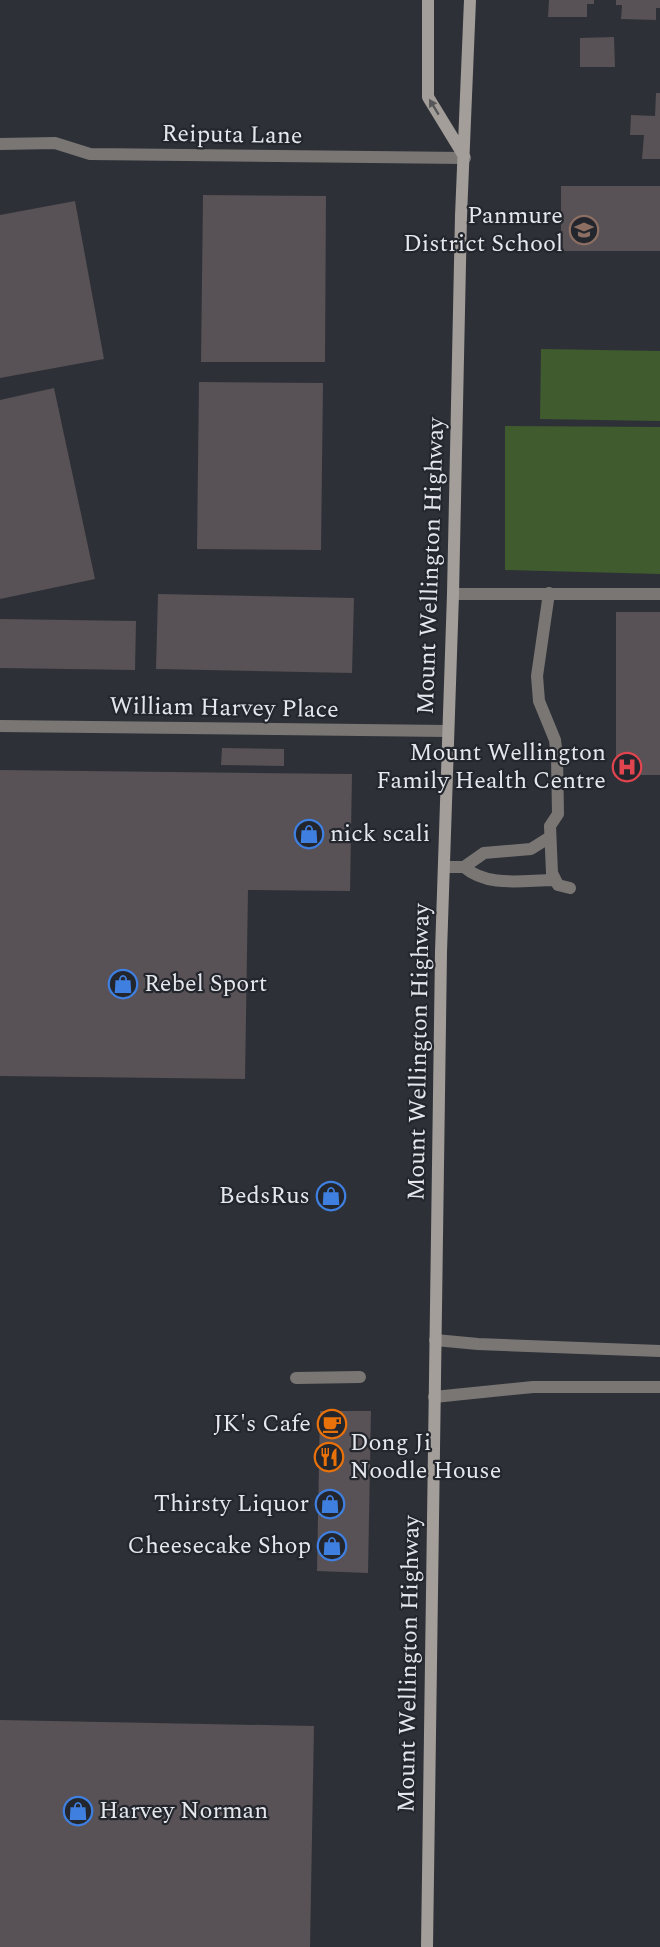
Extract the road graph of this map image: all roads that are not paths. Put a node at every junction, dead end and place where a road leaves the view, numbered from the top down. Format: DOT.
graph roads {
  1 [pos="428,0"];
  2 [pos="470,0"];
  3 [pos="0,144"];
  4 [pos="465,158"];
  5 [pos="549,593"];
  6 [pos="453,594"];
  7 [pos="660,594"];
  8 [pos="0,726"];
  9 [pos="447,730"];
  10 [pos="550,837"];
  11 [pos="445,867"];
  12 [pos="464,867"];
  13 [pos="554,880"];
  14 [pos="570,888"];
  15 [pos="435,1340"];
  16 [pos="660,1351"];
  17 [pos="360,1377"];
  18 [pos="296,1378"];
  19 [pos="660,1387"];
  20 [pos="434,1396"];
  21 [pos="427,1947"];
  4 -- 1 [label="main road, one-way"];
  2 -- 4 [label="main road, Mount Wellington Highway"];
  3 -- 4 [label="street, Reiputa Lane"];
  4 -- 6 [label="main road, Mount Wellington Highway"];
  5 -- 6 [label="street"];
  5 -- 7 [label="street"];
  5 -- 10 [label="street"];
  6 -- 9 [label="main road, Mount Wellington Highway"];
  8 -- 9 [label="street, William Harvey Place"];
  9 -- 11 [label="main road, Mount Wellington Highway"];
  10 -- 12 [label="street"];
  10 -- 13 [label="street"];
  11 -- 12 [label="street"];
  11 -- 15 [label="main road, Mount Wellington Highway"];
  12 -- 13 [label="street"];
  13 -- 14 [label="street"];
  15 -- 16 [label="street"];
  15 -- 20 [label="main road, Mount Wellington Highway"];
  17 -- 18 [label="street"];
  19 -- 20 [label="street"];
  20 -- 21 [label="main road, Mount Wellington Highway"];
}
